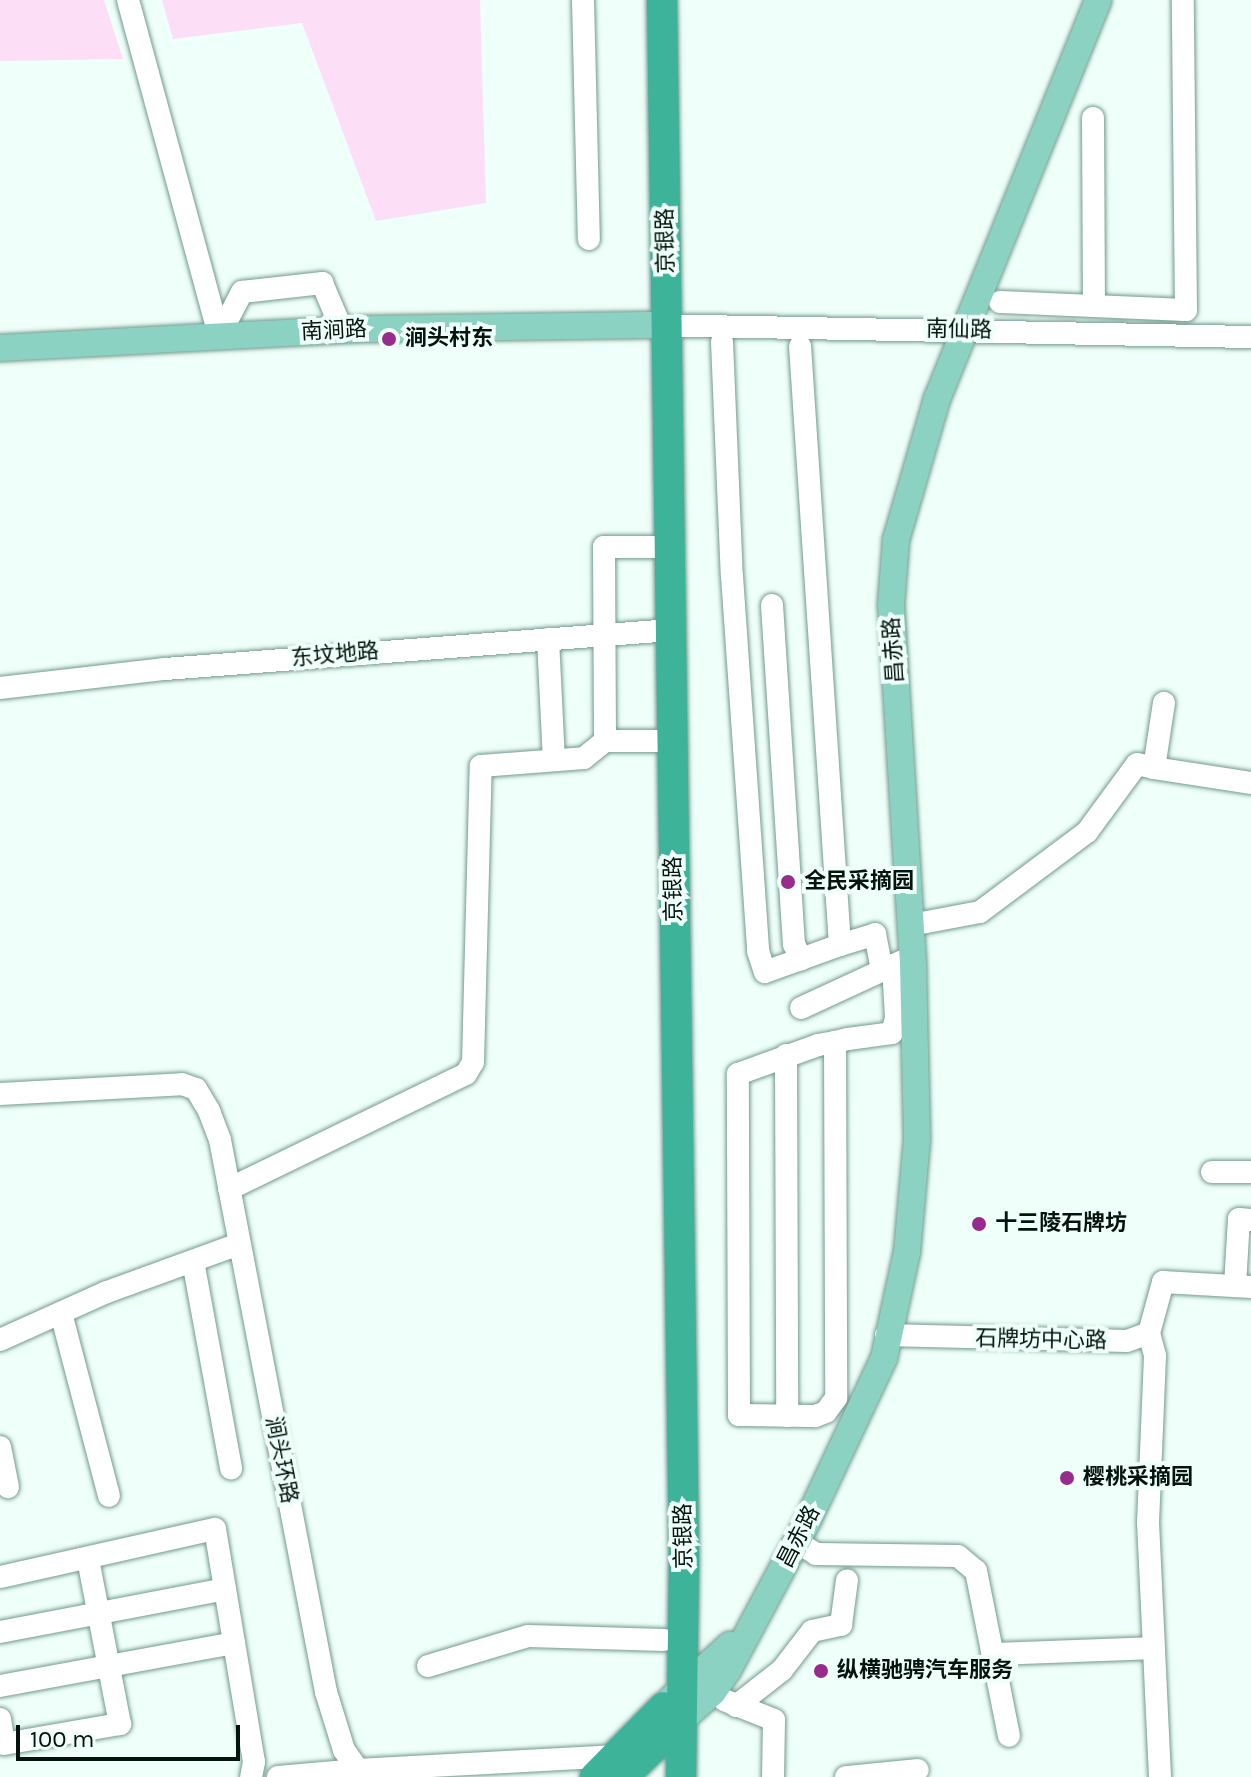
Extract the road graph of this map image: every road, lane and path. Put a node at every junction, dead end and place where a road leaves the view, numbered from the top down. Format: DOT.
graph roads {
  1 [pos="128,0"];
  2 [pos="583,0"];
  3 [pos="648,0"];
  4 [pos="662,0"];
  5 [pos="1098,0"];
  6 [pos="1183,0"];
  7 [pos="1093,118"];
  8 [pos="589,239"];
  9 [pos="1000,302"];
  10 [pos="1094,306"];
  11 [pos="1186,310"];
  12 [pos="660,325"];
  13 [pos="342,330"];
  14 [pos="964,330"];
  15 [pos="219,336"];
  16 [pos="1188,336"];
  17 [pos="1251,337"];
  18 [pos="722,342"];
  19 [pos="800,346"];
  20 [pos="0,348"];
  21 [pos="655,547"];
  22 [pos="772,605"];
  23 [pos="664,631"];
  24 [pos="604,635"];
  25 [pos="548,639"];
  26 [pos="0,688"];
  27 [pos="1164,703"];
  28 [pos="605,741"];
  29 [pos="659,741"];
  30 [pos="554,760"];
  31 [pos="1154,768"];
  32 [pos="1251,783"];
  33 [pos="911,925"];
  34 [pos="840,945"];
  35 [pos="801,959"];
  36 [pos="896,964"];
  37 [pos="801,1008"];
  38 [pos="670,1033"];
  39 [pos="835,1042"];
  40 [pos="786,1055"];
  41 [pos="670,1080"];
  42 [pos="0,1094"];
  43 [pos="1212,1172"];
  44 [pos="1251,1172"];
  45 [pos="229,1189"];
  46 [pos="1251,1220"];
  47 [pos="239,1244"];
  48 [pos="193,1261"];
  49 [pos="1243,1287"];
  50 [pos="61,1313"];
  51 [pos="1149,1333"];
  52 [pos="886,1335"];
  53 [pos="0,1340"];
  54 [pos="787,1416"];
  55 [pos="0,1447"];
  56 [pos="231,1469"];
  57 [pos="8,1487"];
  58 [pos="109,1496"];
  59 [pos="797,1542"];
  60 [pos="88,1560"];
  61 [pos="0,1577"];
  62 [pos="847,1580"];
  63 [pos="225,1589"];
  64 [pos="99,1614"];
  65 [pos="0,1632"];
  66 [pos="664,1640"];
  67 [pos="234,1643"];
  68 [pos="1152,1648"];
  69 [pos="992,1654"];
  70 [pos="109,1666"];
  71 [pos="428,1666"];
  72 [pos="0,1686"];
  73 [pos="713,1692"];
  74 [pos="736,1706"];
  75 [pos="672,1714"];
  76 [pos="0,1719"];
  77 [pos="1009,1736"];
  78 [pos="540,1769"];
  79 [pos="358,1770"];
  80 [pos="612,1770"];
  81 [pos="918,1770"];
  82 [pos="251,1777"];
  83 [pos="278,1777"];
  84 [pos="663,1777"];
  85 [pos="681,1777"];
  86 [pos="773,1777"];
  87 [pos="846,1777"];
  88 [pos="1160,1777"];
  1 -- 15 [label="street"];
  2 -- 8 [label="street"];
  3 -- 12 [label="highway, 京银路"];
  4 -- 12 [label="highway, 京银路"];
  5 -- 14 [label="main road, 昌赤路"];
  6 -- 11 [label="street"];
  7 -- 10 [label="street"];
  9 -- 10 [label="street"];
  10 -- 11 [label="street"];
  11 -- 16 [label="street"];
  12 -- 13 [label="main road, 南涧路"];
  12 -- 14 [label="street, 南仙路"];
  12 -- 21 [label="highway, 京银路"];
  12 -- 23 [label="highway, 京银路"];
  13 -- 15 [label="main road, 南涧路"];
  13 -- 15 [label="street"];
  14 -- 16 [label="street, 南仙路"];
  14 -- 33 [label="main road, 昌赤路"];
  15 -- 20 [label="main road, 南涧路"];
  16 -- 17 [label="street, 南仙路"];
  18 -- 35 [label="street"];
  19 -- 34 [label="street"];
  21 -- 23 [label="highway, 京银路"];
  21 -- 24 [label="street"];
  22 -- 35 [label="street"];
  23 -- 24 [label="street, 东坟地路"];
  23 -- 29 [label="highway, 京银路"];
  23 -- 38 [label="highway, 京银路"];
  24 -- 25 [label="street, 东坟地路"];
  24 -- 28 [label="street"];
  25 -- 26 [label="street, 东坟地路"];
  25 -- 30 [label="street"];
  27 -- 31 [label="street"];
  28 -- 29 [label="street"];
  28 -- 30 [label="street"];
  29 -- 38 [label="highway, 京银路"];
  30 -- 45 [label="street"];
  31 -- 32 [label="street"];
  31 -- 33 [label="street"];
  33 -- 36 [label="main road, 昌赤路"];
  34 -- 35 [label="street"];
  34 -- 36 [label="street"];
  36 -- 37 [label="street"];
  36 -- 39 [label="street"];
  36 -- 52 [label="main road, 昌赤路"];
  38 -- 41 [label="highway, 京银路"];
  39 -- 40 [label="street"];
  39 -- 54 [label="street"];
  40 -- 54 [label="street"];
  40 -- 54 [label="street"];
  41 -- 66 [label="highway, 京银路"];
  41 -- 75 [label="highway, 京银路"];
  42 -- 45 [label="street, 涧头环路"];
  43 -- 44 [label="street"];
  45 -- 47 [label="street, 涧头环路"];
  46 -- 49 [label="street"];
  47 -- 48 [label="street"];
  47 -- 79 [label="street, 涧头环路"];
  48 -- 50 [label="street"];
  48 -- 56 [label="street"];
  49 -- 51 [label="street"];
  50 -- 53 [label="street"];
  50 -- 58 [label="street"];
  51 -- 52 [label="street, 石牌坊中心路"];
  51 -- 68 [label="street"];
  52 -- 59 [label="main road, 昌赤路"];
  52 -- 75 [label="main road, 昌赤路"];
  55 -- 57 [label="street"];
  59 -- 69 [label="street"];
  59 -- 73 [label="main road, 昌赤路"];
  60 -- 61 [label="street"];
  60 -- 63 [label="street"];
  60 -- 64 [label="street"];
  62 -- 74 [label="street"];
  63 -- 64 [label="street"];
  63 -- 67 [label="street"];
  64 -- 65 [label="street"];
  64 -- 70 [label="street"];
  66 -- 71 [label="street"];
  66 -- 75 [label="highway, 京银路"];
  67 -- 70 [label="street"];
  67 -- 82 [label="street"];
  68 -- 69 [label="street"];
  68 -- 88 [label="street"];
  69 -- 77 [label="street"];
  70 -- 72 [label="street"];
  70 -- 76 [label="street"];
  73 -- 74 [label="street"];
  73 -- 75 [label="main road, 昌赤路"];
  74 -- 86 [label="street"];
  75 -- 80 [label="highway"];
  75 -- 84 [label="highway, 京银路"];
  75 -- 85 [label="highway, 京银路"];
  78 -- 79 [label="street"];
  78 -- 80 [label="street"];
  79 -- 83 [label="street"];
  81 -- 87 [label="street"];
}
